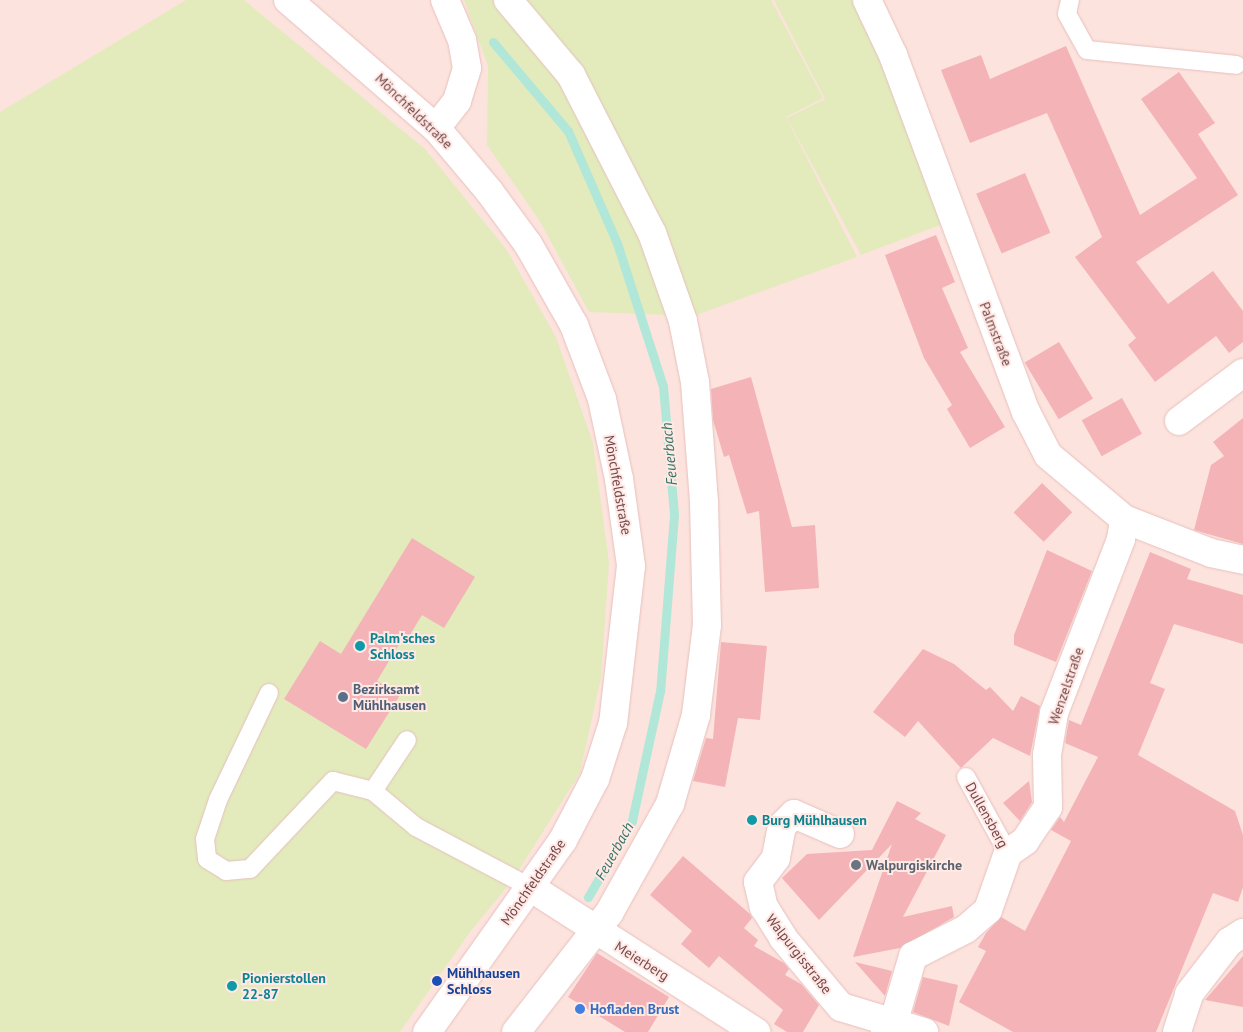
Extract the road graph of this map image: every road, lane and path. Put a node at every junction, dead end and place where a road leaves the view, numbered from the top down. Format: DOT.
graph roads {
  1 [pos="288,0"];
  2 [pos="445,0"];
  3 [pos="508,0"];
  4 [pos="867,0"];
  5 [pos="1070,0"];
  6 [pos="1236,64"];
  7 [pos="436,128"];
  8 [pos="1243,373"];
  9 [pos="1179,421"];
  10 [pos="1124,519"];
  11 [pos="1243,560"];
  12 [pos="268,693"];
  13 [pos="407,740"];
  14 [pos="966,777"];
  15 [pos="373,791"];
  16 [pos="840,834"];
  17 [pos="1008,853"];
  18 [pos="530,888"];
  19 [pos="596,932"];
  20 [pos="1243,933"];
  21 [pos="889,1028"];
  22 [pos="427,1032"];
  23 [pos="516,1032"];
  24 [pos="756,1032"];
  25 [pos="924,1032"];
  26 [pos="1177,1032"];
  1 -- 7 [label="street, Mönchfeldstraße"];
  2 -- 7 [label="street"];
  3 -- 19 [label="street"];
  4 -- 10 [label="street, Palmstraße"];
  5 -- 6 [label="lane"];
  7 -- 18 [label="street, Mönchfeldstraße"];
  8 -- 9 [label="street"];
  10 -- 11 [label="street, Palmstraße"];
  10 -- 17 [label="street, Wenzelstraße"];
  12 -- 15 [label="lane"];
  13 -- 15 [label="lane"];
  14 -- 17 [label="lane, Dullensberg"];
  15 -- 18 [label="lane"];
  16 -- 21 [label="street, Walpurgisstraße"];
  17 -- 21 [label="street"];
  18 -- 19 [label="street, Meierberg"];
  18 -- 22 [label="street, Mönchfeldstraße"];
  19 -- 23 [label="street"];
  19 -- 24 [label="street, Meierberg"];
  20 -- 26 [label="street"];
  21 -- 25 [label="street, Walpurgisstraße"];
}
